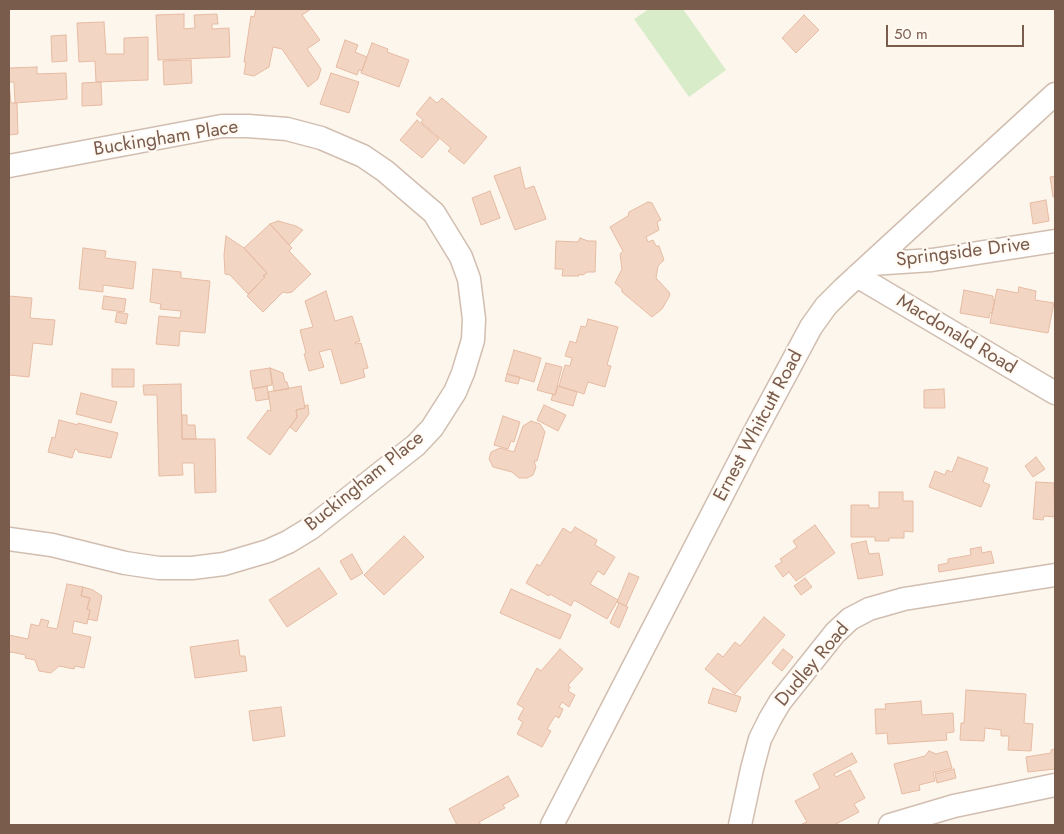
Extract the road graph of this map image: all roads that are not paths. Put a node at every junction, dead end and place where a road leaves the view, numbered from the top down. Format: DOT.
graph roads {
  1 [pos="1055,94"];
  2 [pos="9,166"];
  3 [pos="1055,241"];
  4 [pos="864,270"];
  5 [pos="1055,394"];
  6 [pos="9,539"];
  7 [pos="1055,575"];
  8 [pos="1055,785"];
  9 [pos="552,825"];
  10 [pos="740,825"];
  11 [pos="890,825"];
  1 -- 4 [label="street, Ernest Whitcutt Road"];
  2 -- 6 [label="street, Buckingham Place"];
  3 -- 4 [label="street, Springside Drive"];
  4 -- 5 [label="street, Macdonald Road"];
  4 -- 9 [label="street, Ernest Whitcutt Road"];
  7 -- 10 [label="street, Dudley Road"];
  8 -- 11 [label="street"];
}
